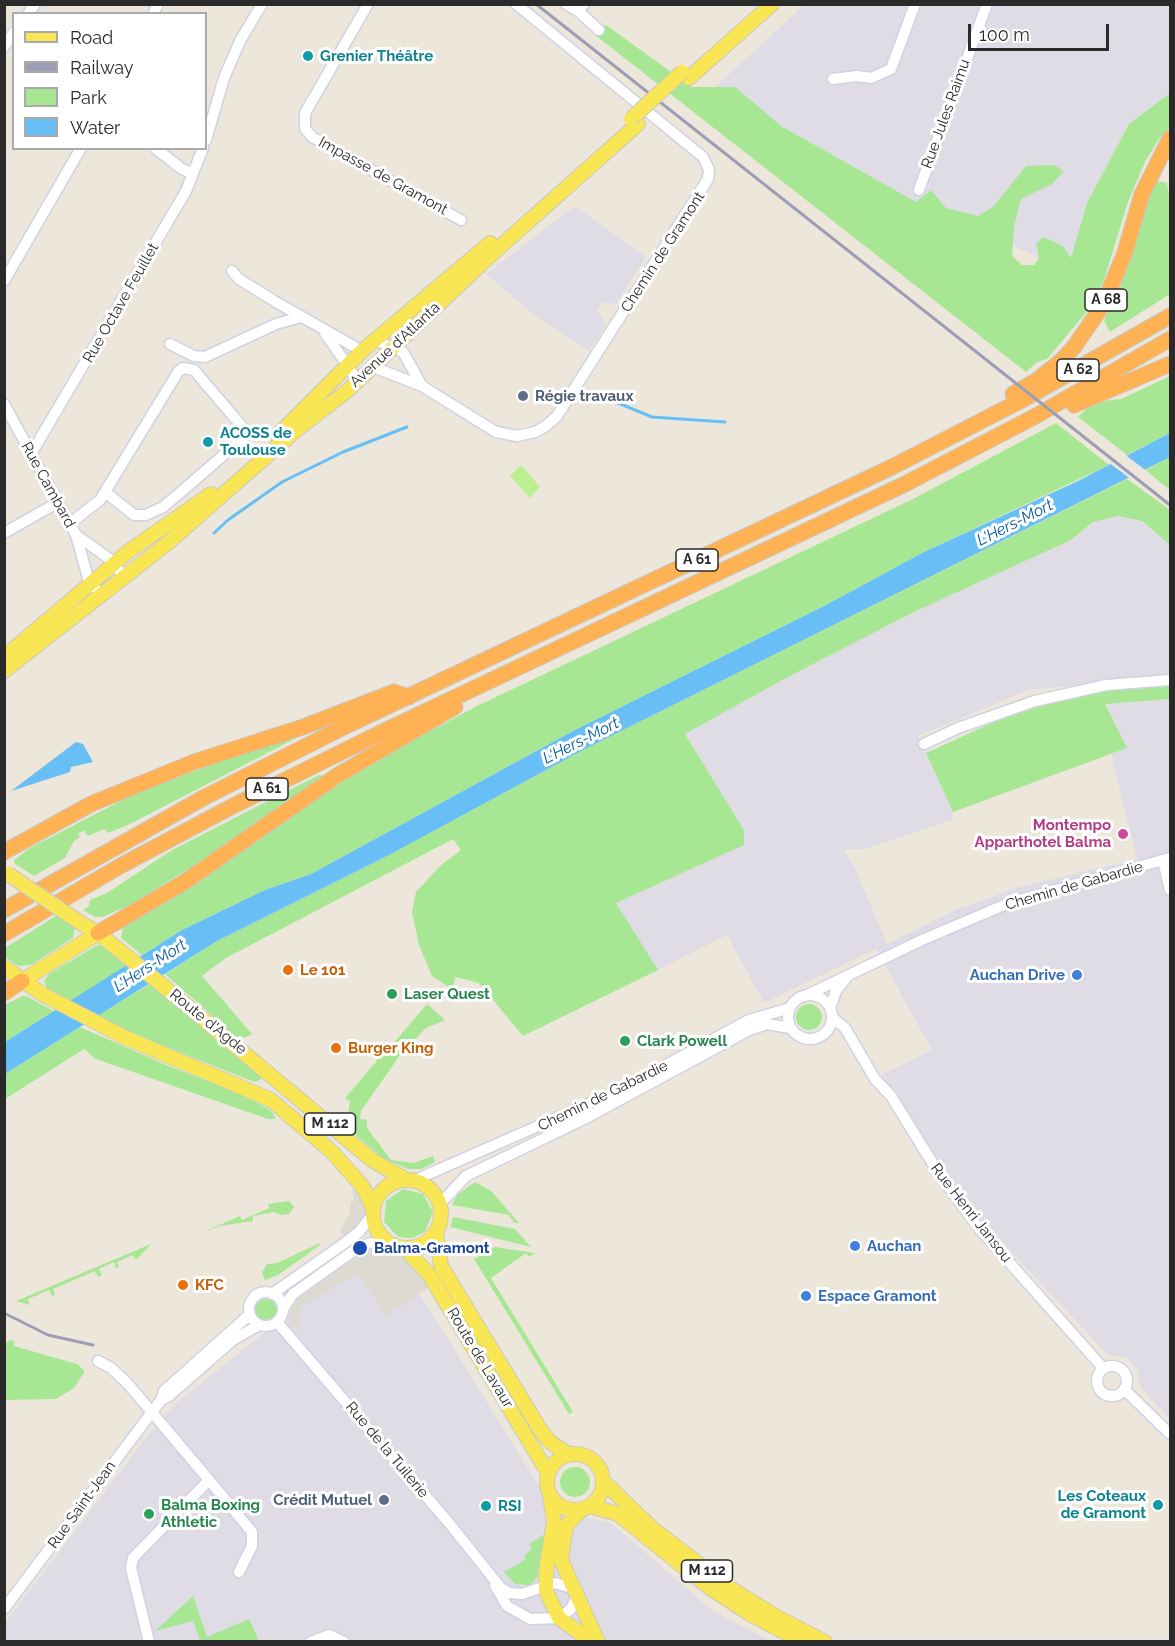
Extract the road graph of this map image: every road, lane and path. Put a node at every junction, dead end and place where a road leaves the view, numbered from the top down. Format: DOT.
graph roads {
  1 [pos="262,4"];
  2 [pos="368,4"];
  3 [pos="516,4"];
  4 [pos="566,4"];
  5 [pos="760,4"];
  6 [pos="772,4"];
  7 [pos="915,4"];
  8 [pos="987,4"];
  9 [pos="581,8"];
  10 [pos="599,30"];
  11 [pos="685,75"];
  12 [pos="833,79"];
  13 [pos="634,122"];
  14 [pos="207,137"];
  15 [pos="1170,138"];
  16 [pos="80,150"];
  17 [pos="157,150"];
  18 [pos="202,150"];
  19 [pos="192,172"];
  20 [pos="919,190"];
  21 [pos="460,220"];
  22 [pos="232,271"];
  23 [pos="4,281"];
  24 [pos="1170,316"];
  25 [pos="301,317"];
  26 [pos="320,328"];
  27 [pos="1170,339"];
  28 [pos="375,340"];
  29 [pos="170,344"];
  30 [pos="394,347"];
  31 [pos="362,351"];
  32 [pos="1170,364"];
  33 [pos="346,366"];
  34 [pos="373,367"];
  35 [pos="358,381"];
  36 [pos="422,386"];
  37 [pos="4,404"];
  38 [pos="984,420"];
  39 [pos="986,442"];
  40 [pos="31,454"];
  41 [pos="105,492"];
  42 [pos="57,503"];
  43 [pos="68,525"];
  44 [pos="4,533"];
  45 [pos="76,535"];
  46 [pos="114,564"];
  47 [pos="124,577"];
  48 [pos="91,583"];
  49 [pos="100,594"];
  50 [pos="4,657"];
  51 [pos="538,659"];
  52 [pos="4,671"];
  53 [pos="1170,680"];
  54 [pos="409,696"];
  55 [pos="924,744"];
  56 [pos="4,852"];
  57 [pos="1167,859"];
  58 [pos="6,873"];
  59 [pos="1170,890"];
  60 [pos="4,910"];
  61 [pos="98,933"];
  62 [pos="4,934"];
  63 [pos="5,968"];
  64 [pos="848,977"];
  65 [pos="22,981"];
  66 [pos="4,993"];
  67 [pos="805,996"];
  68 [pos="790,1008"];
  69 [pos="832,1013"];
  70 [pos="790,1028"];
  71 [pos="826,1033"];
  72 [pos="856,1046"];
  73 [pos="410,1180"];
  74 [pos="440,1204"];
  75 [pos="373,1211"];
  76 [pos="436,1232"];
  77 [pos="389,1243"];
  78 [pos="405,1248"];
  79 [pos="272,1294"];
  80 [pos="283,1309"];
  81 [pos="250,1314"];
  82 [pos="277,1322"];
  83 [pos="259,1325"];
  84 [pos="98,1361"];
  85 [pos="1103,1368"];
  86 [pos="1124,1389"];
  87 [pos="161,1400"];
  88 [pos="152,1412"];
  89 [pos="1170,1434"];
  90 [pos="568,1454"];
  91 [pos="548,1473"];
  92 [pos="209,1480"];
  93 [pos="603,1481"];
  94 [pos="548,1490"];
  95 [pos="586,1508"];
  96 [pos="239,1572"];
  97 [pos="494,1581"];
  98 [pos="544,1586"];
  99 [pos="574,1593"];
  100 [pos="4,1609"];
  101 [pos="559,1618"];
  102 [pos="149,1641"];
  103 [pos="310,1641"];
  104 [pos="344,1641"];
  105 [pos="592,1641"];
  106 [pos="598,1641"];
  107 [pos="802,1641"];
  108 [pos="825,1641"];
  1 -- 14 [label="street"];
  2 -- 21 [label="street, Impasse de Gramont"];
  3 -- 36 [label="street, Chemin de Gramont"];
  4 -- 9 [label="street"];
  5 -- 11 [label="main road, Avenue d'Atlanta"];
  6 -- 11 [label="main road, Avenue d'Atlanta"];
  7 -- 12 [label="street"];
  8 -- 20 [label="street, Rue Jules Raimu"];
  9 -- 10 [label="street"];
  11 -- 13 [label="main road, Avenue d'Atlanta, bridge"];
  13 -- 28 [label="main road, Avenue d'Atlanta"];
  13 -- 30 [label="main road, Avenue d'Atlanta"];
  15 -- 38 [label="highway, A 68"];
  16 -- 23 [label="street"];
  17 -- 19 [label="street"];
  18 -- 19 [label="street, Rue Octave Feuillet"];
  19 -- 40 [label="street, Rue Octave Feuillet"];
  22 -- 25 [label="street"];
  24 -- 38 [label="highway, A 62"];
  25 -- 26 [label="street"];
  25 -- 29 [label="street"];
  26 -- 31 [label="street"];
  26 -- 33 [label="street"];
  27 -- 39 [label="highway, A 61"];
  28 -- 30 [label="street"];
  28 -- 31 [label="main road, Avenue d'Atlanta"];
  30 -- 34 [label="main road, Avenue d'Atlanta"];
  30 -- 36 [label="street"];
  31 -- 33 [label="main road, Avenue d'Atlanta"];
  31 -- 34 [label="main road"];
  32 -- 39 [label="highway"];
  33 -- 35 [label="street"];
  33 -- 46 [label="main road, Avenue d'Atlanta"];
  34 -- 35 [label="main road, Avenue d'Atlanta"];
  34 -- 36 [label="street, Chemin de Gramont"];
  35 -- 47 [label="main road, Avenue d'Atlanta"];
  37 -- 40 [label="street, Rue Cambard"];
  38 -- 54 [label="highway, A 61"];
  39 -- 51 [label="highway, A 61"];
  40 -- 42 [label="street, Rue Cambard"];
  41 -- 41 [label="street"];
  41 -- 43 [label="street"];
  42 -- 43 [label="street, Rue Cambard"];
  42 -- 44 [label="street"];
  43 -- 45 [label="street, Rue Cambard"];
  45 -- 46 [label="street, Rue Cambard"];
  45 -- 48 [label="street, Rue Cambard"];
  46 -- 47 [label="street, Rue Cambard"];
  46 -- 48 [label="main road, Avenue d'Atlanta"];
  47 -- 49 [label="main road, Avenue d'Atlanta"];
  48 -- 49 [label="street, Rue Cambard"];
  48 -- 50 [label="main road, Avenue d'Atlanta"];
  49 -- 52 [label="main road, Avenue d'Atlanta"];
  51 -- 61 [label="highway"];
  51 -- 62 [label="highway, A 61"];
  53 -- 55 [label="street"];
  54 -- 56 [label="highway"];
  54 -- 60 [label="highway, A 61"];
  57 -- 59 [label="street"];
  57 -- 64 [label="street, Chemin de Gabardie"];
  58 -- 61 [label="main road, Route d'Agde / M 112, bridge"];
  61 -- 65 [label="main road"];
  61 -- 73 [label="main road, Route d'Agde / M 112"];
  63 -- 65 [label="main road, M 112"];
  64 -- 67 [label="street, Chemin de Gabardie"];
  64 -- 69 [label="street"];
  65 -- 66 [label="highway"];
  65 -- 75 [label="main road, M 112"];
  67 -- 68 [label="street"];
  67 -- 69 [label="street"];
  68 -- 70 [label="street"];
  68 -- 73 [label="street, Chemin de Gabardie"];
  69 -- 71 [label="street"];
  69 -- 72 [label="street, Rue Henri Jansou"];
  70 -- 71 [label="street"];
  70 -- 74 [label="street, Chemin de Gabardie"];
  71 -- 72 [label="street"];
  72 -- 85 [label="street, Rue Henri Jansou"];
  73 -- 74 [label="main road"];
  73 -- 75 [label="main road"];
  74 -- 76 [label="main road"];
  75 -- 77 [label="main road"];
  75 -- 79 [label="street"];
  76 -- 78 [label="main road"];
  76 -- 90 [label="main road, Route de Lavaur"];
  77 -- 78 [label="main road"];
  77 -- 80 [label="street"];
  78 -- 91 [label="main road, Route de Lavaur"];
  79 -- 80 [label="street"];
  79 -- 81 [label="street"];
  80 -- 82 [label="street"];
  81 -- 83 [label="street"];
  81 -- 87 [label="street, Rue Saint-Jean"];
  82 -- 83 [label="street"];
  82 -- 97 [label="street, Rue de la Tuilerie"];
  83 -- 87 [label="street, Rue Saint-Jean"];
  84 -- 88 [label="street"];
  85 -- 86 [label="street"];
  85 -- 86 [label="street"];
  86 -- 89 [label="street"];
  87 -- 88 [label="street, Rue Saint-Jean"];
  88 -- 92 [label="street"];
  88 -- 100 [label="street, Rue Saint-Jean"];
  90 -- 91 [label="main road"];
  90 -- 93 [label="main road"];
  91 -- 94 [label="main road"];
  92 -- 96 [label="street"];
  92 -- 102 [label="street"];
  93 -- 95 [label="main road"];
  93 -- 108 [label="main road, M 112"];
  94 -- 95 [label="main road"];
  94 -- 98 [label="main road"];
  95 -- 99 [label="main road"];
  95 -- 107 [label="main road, M 112"];
  97 -- 98 [label="street, Rue de la Tuilerie"];
  97 -- 101 [label="street, Rue de la Tuilerie"];
  98 -- 99 [label="street, Rue de la Tuilerie"];
  98 -- 101 [label="main road"];
  99 -- 101 [label="street"];
  99 -- 106 [label="main road"];
  101 -- 105 [label="main road"];
  103 -- 104 [label="street"];
}
